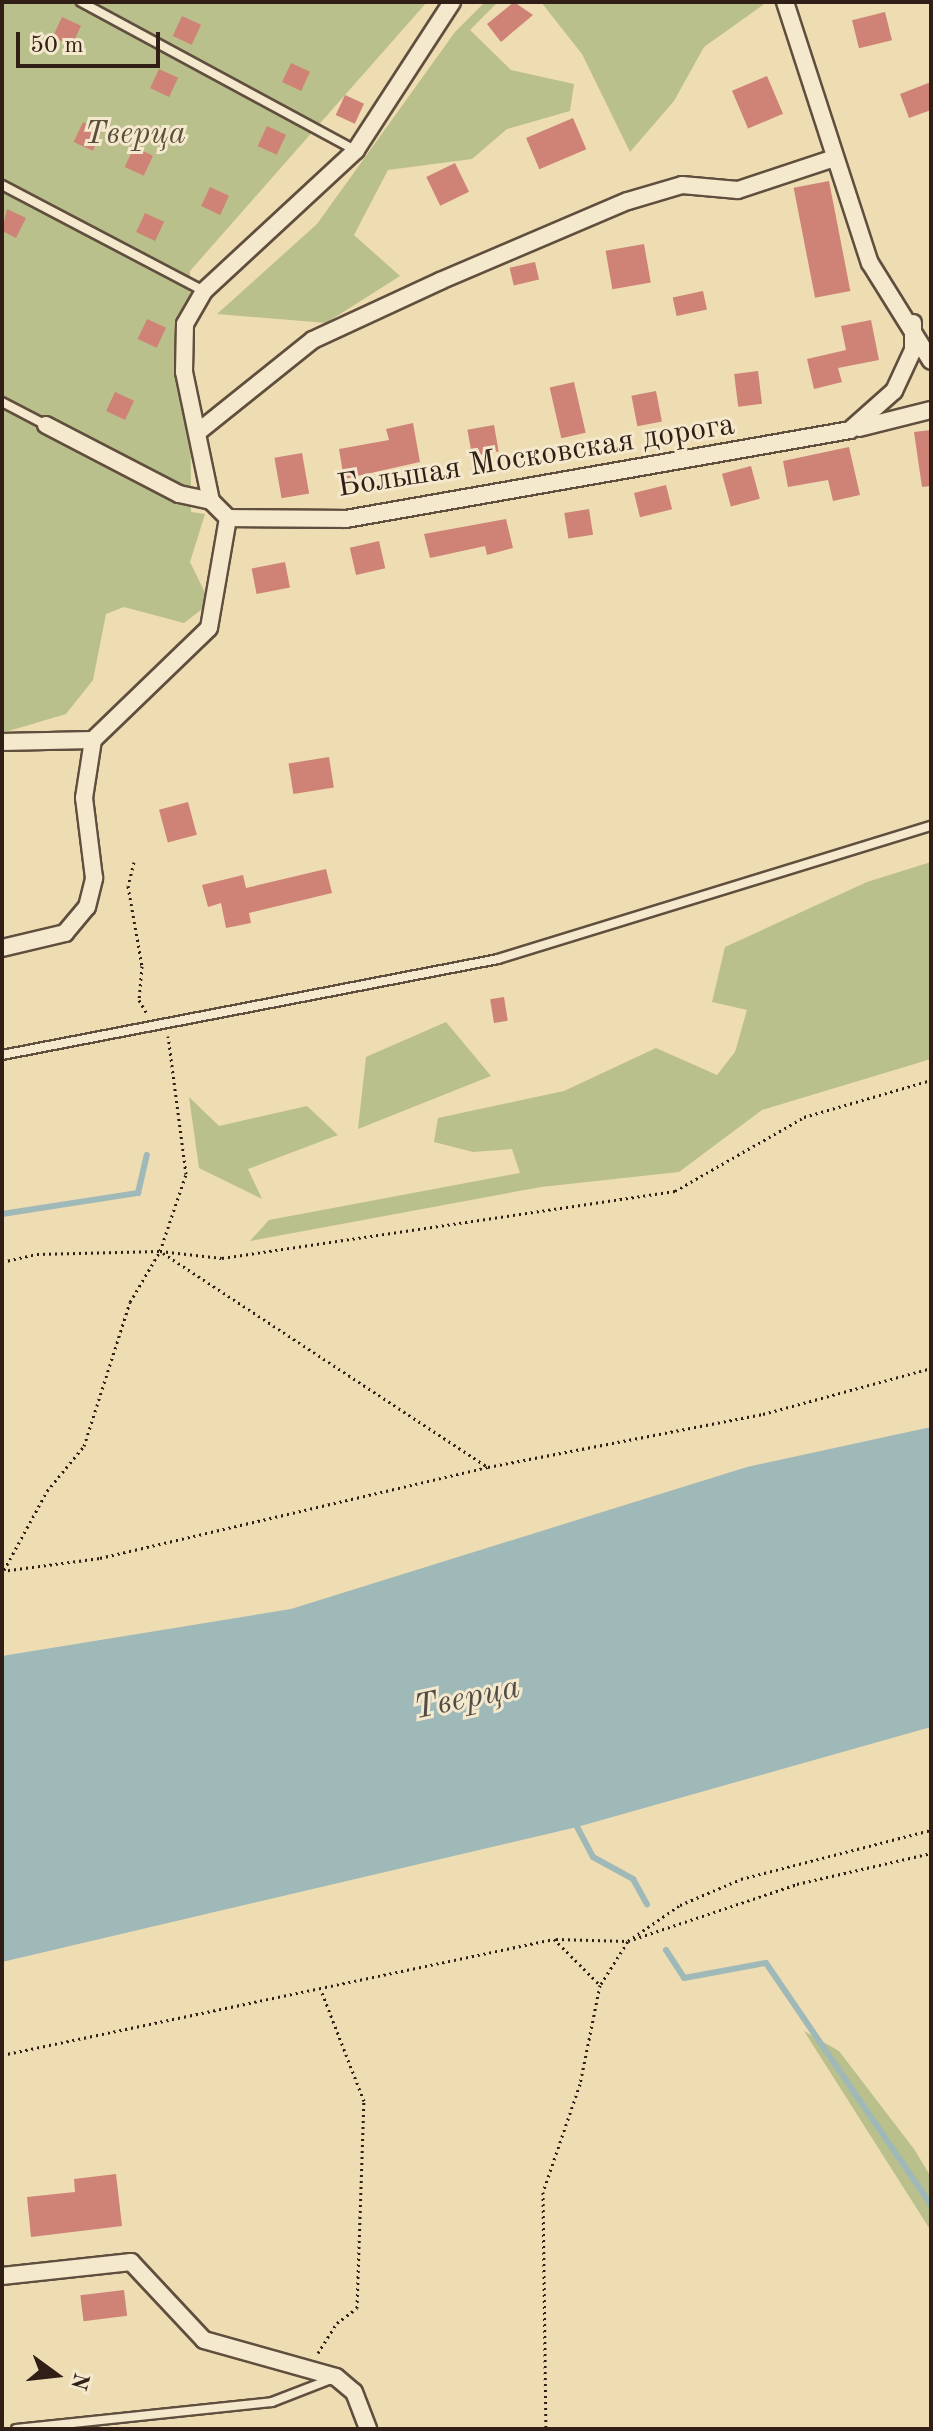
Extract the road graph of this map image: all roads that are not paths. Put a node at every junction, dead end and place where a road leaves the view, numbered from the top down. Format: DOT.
graph roads {
  1 [pos="81,2"];
  2 [pos="452,2"];
  3 [pos="785,2"];
  4 [pos="356,150"];
  5 [pos="835,158"];
  6 [pos="2,185"];
  7 [pos="204,291"];
  8 [pos="913,323"];
  9 [pos="931,361"];
  10 [pos="2,402"];
  11 [pos="931,410"];
  12 [pos="46,425"];
  13 [pos="850,430"];
  14 [pos="198,432"];
  15 [pos="211,501"];
  16 [pos="228,518"];
  17 [pos="93,740"];
  18 [pos="2,742"];
  19 [pos="931,826"];
  20 [pos="2,948"];
  21 [pos="2,1055"];
  22 [pos="2,2276"];
  23 [pos="336,2377"];
  24 [pos="16,2429"];
  25 [pos="368,2429"];
  1 -- 4 [label="lane"];
  2 -- 4 [label="street"];
  3 -- 5 [label="street"];
  4 -- 7 [label="street"];
  5 -- 8 [label="street"];
  5 -- 14 [label="street"];
  6 -- 7 [label="lane"];
  7 -- 14 [label="street"];
  8 -- 9 [label="street"];
  8 -- 13 [label="street"];
  10 -- 12 [label="lane"];
  11 -- 13 [label="street, Большая Московская дорога"];
  12 -- 15 [label="street"];
  13 -- 16 [label="street, Большая Московская дорога"];
  14 -- 15 [label="street"];
  15 -- 16 [label="street"];
  16 -- 17 [label="street"];
  17 -- 18 [label="street"];
  17 -- 20 [label="street"];
  19 -- 21 [label="lane"];
  22 -- 23 [label="street"];
  23 -- 24 [label="lane"];
  23 -- 25 [label="street"];
}
